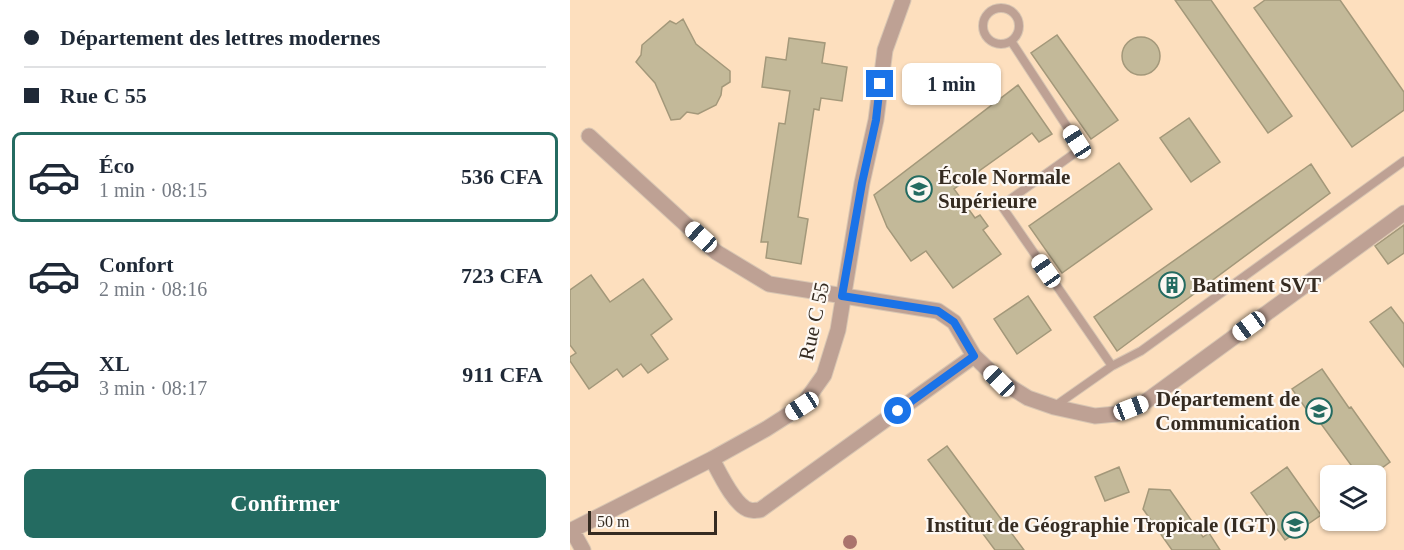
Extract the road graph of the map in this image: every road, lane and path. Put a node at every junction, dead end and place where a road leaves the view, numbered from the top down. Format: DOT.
graph roads {
  1 [pos="903,0"];
  2 [pos="1011,41"];
  3 [pos="589,136"];
  4 [pos="1404,162"];
  5 [pos="1404,213"];
  6 [pos="842,296"];
  7 [pos="974,356"];
  8 [pos="1112,366"];
  9 [pos="1054,407"];
  10 [pos="712,459"];
  11 [pos="571,530"];
  12 [pos="583,550"];
  1 -- 6 [label="street, Rue C 55"];
  2 -- 2 [label="lane"];
  2 -- 8 [label="lane"];
  3 -- 6 [label="street"];
  4 -- 8 [label="lane"];
  5 -- 9 [label="street"];
  6 -- 7 [label="street"];
  6 -- 10 [label="street, Rue C 55"];
  7 -- 9 [label="street"];
  7 -- 10 [label="street"];
  8 -- 9 [label="lane"];
  10 -- 11 [label="street, Rue C 55"];
  11 -- 12 [label="street"];
}
